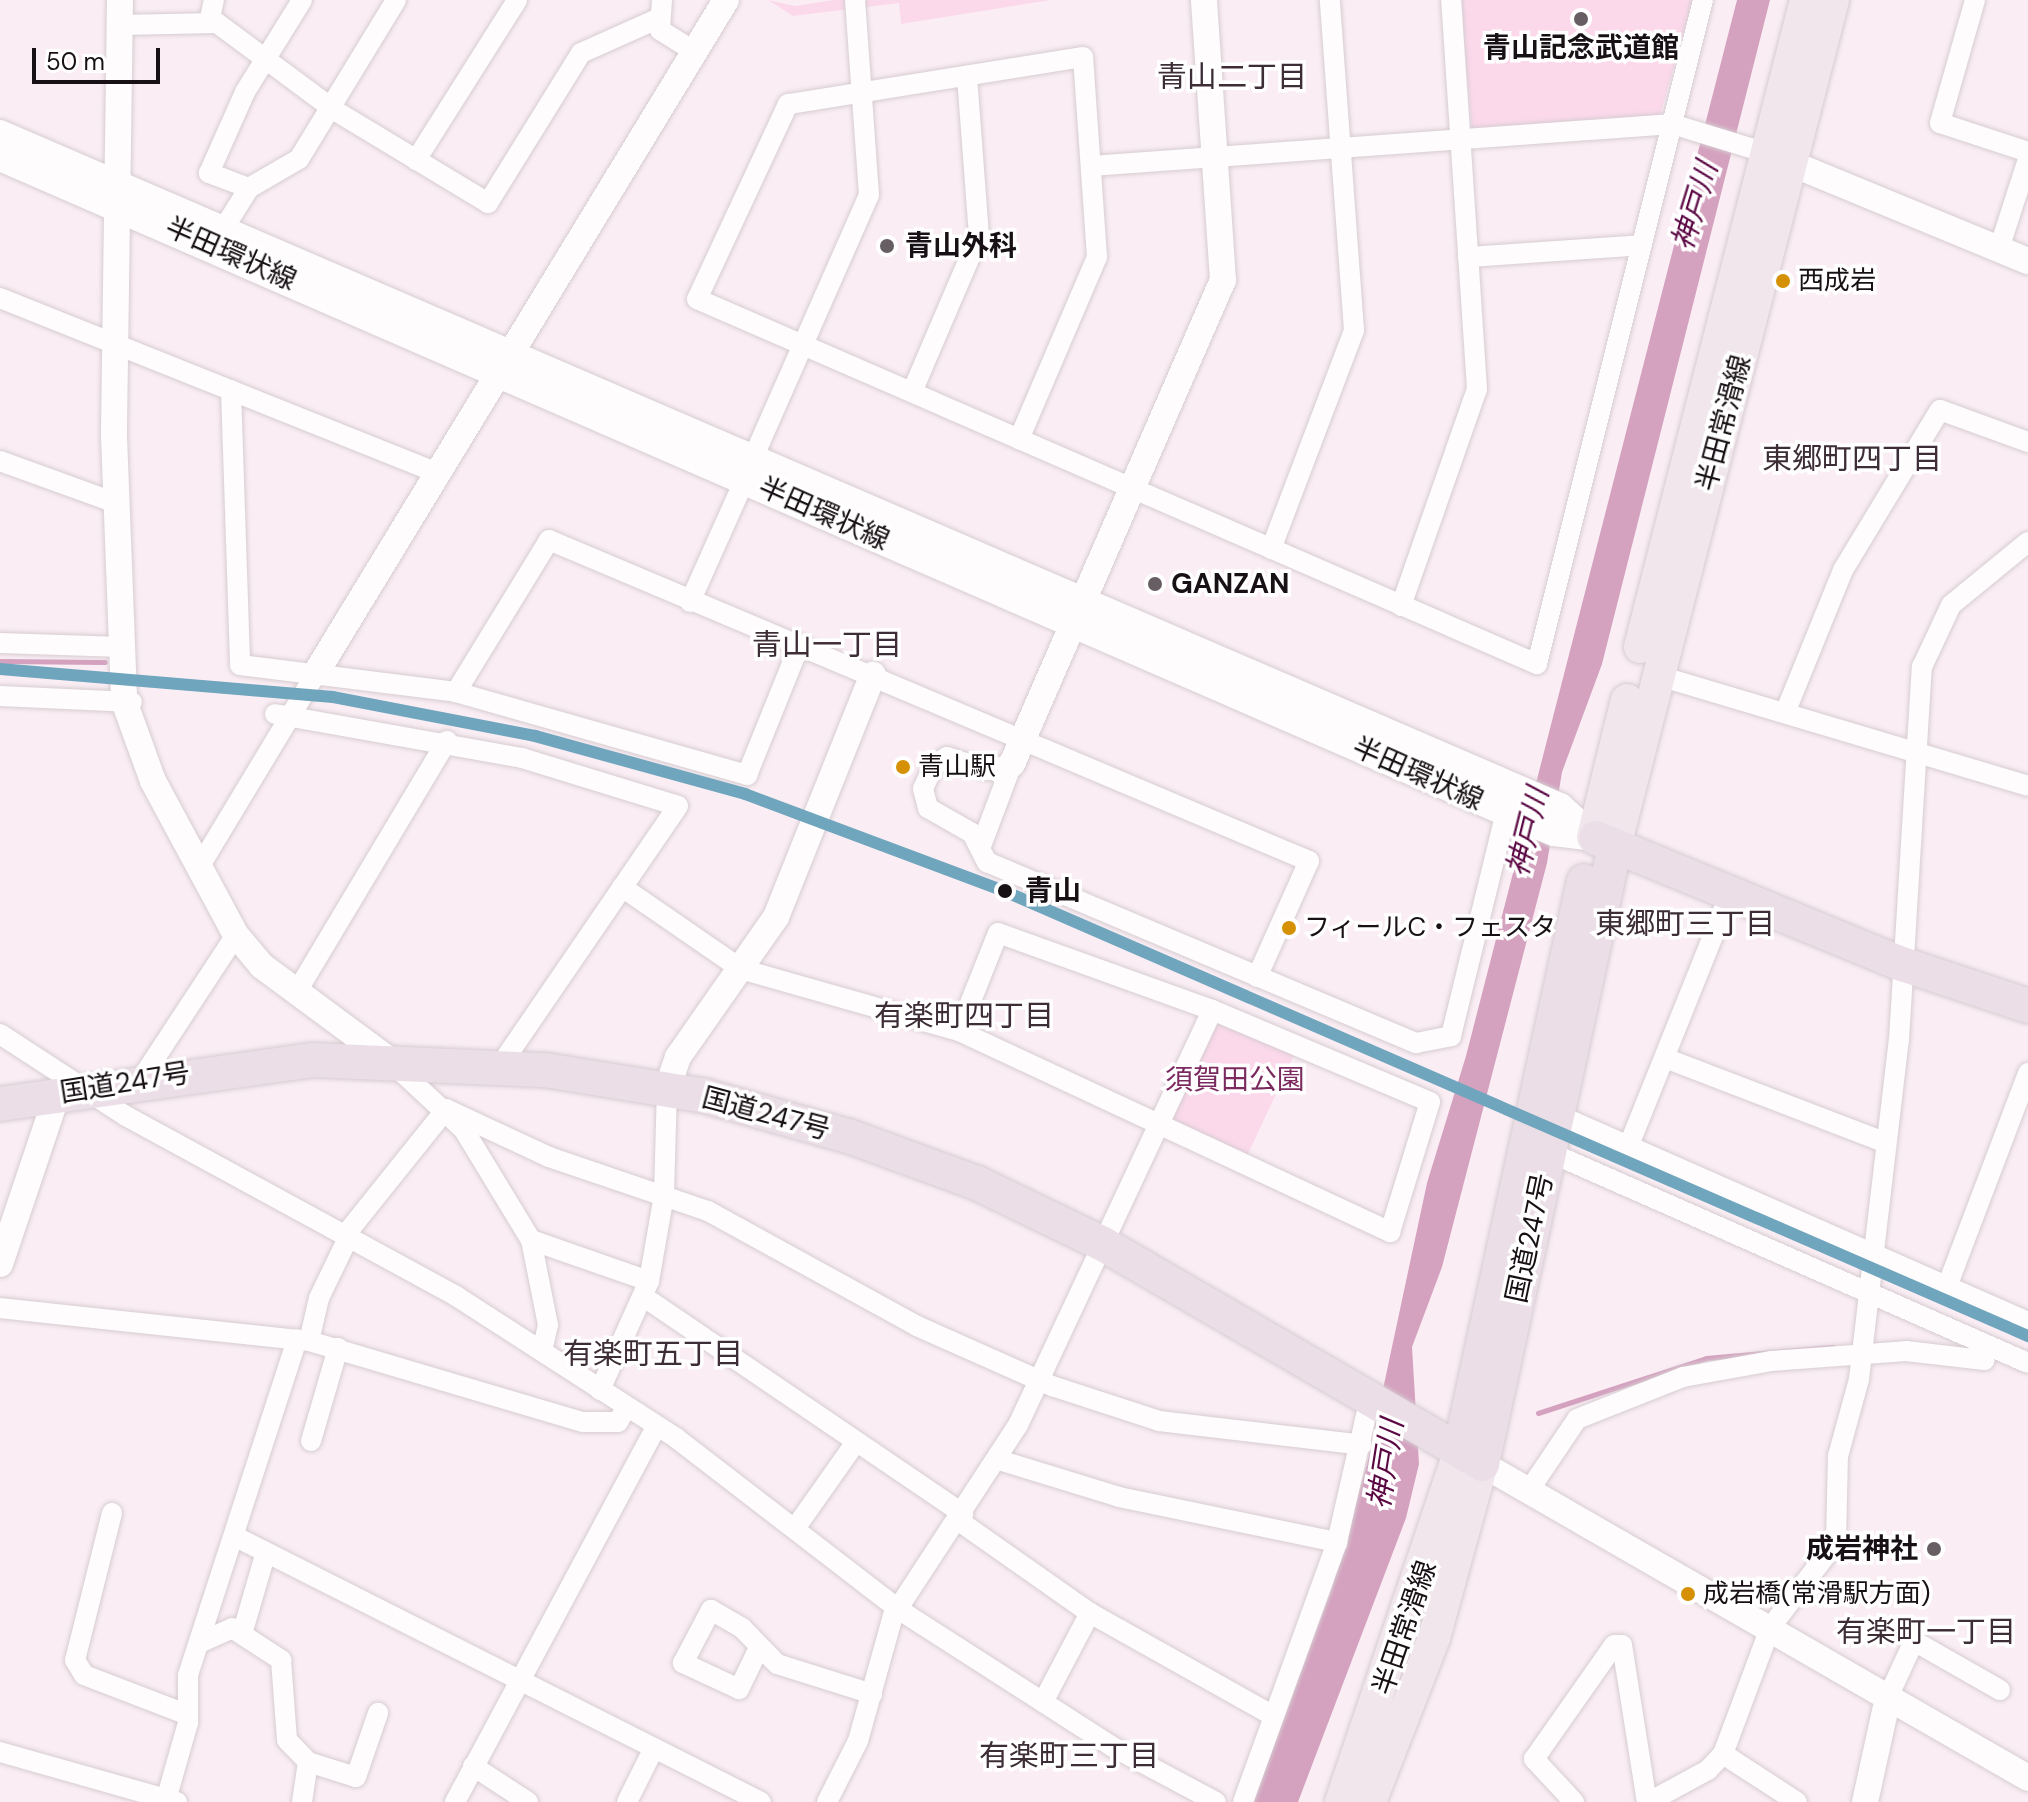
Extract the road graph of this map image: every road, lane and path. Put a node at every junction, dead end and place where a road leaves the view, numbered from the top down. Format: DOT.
graph roads {
  1 [pos="214,0"];
  2 [pos="302,0"];
  3 [pos="396,0"];
  4 [pos="517,0"];
  5 [pos="662,0"];
  6 [pos="726,0"];
  7 [pos="855,0"];
  8 [pos="1204,0"];
  9 [pos="1330,0"];
  10 [pos="1451,0"];
  11 [pos="1703,0"];
  12 [pos="1806,0"];
  13 [pos="1833,0"];
  14 [pos="1975,0"];
  15 [pos="120,13"];
  16 [pos="655,20"];
  17 [pos="209,23"];
  18 [pos="694,51"];
  19 [pos="267,61"];
  20 [pos="967,75"];
  21 [pos="861,92"];
  22 [pos="334,110"];
  23 [pos="1681,126"];
  24 [pos="0,134"];
  25 [pos="1461,138"];
  26 [pos="1340,147"];
  27 [pos="2028,152"];
  28 [pos="1767,153"];
  29 [pos="0,157"];
  30 [pos="1216,157"];
  31 [pos="2028,159"];
  32 [pos="416,160"];
  33 [pos="1091,166"];
  34 [pos="249,188"];
  35 [pos="120,196"];
  36 [pos="224,228"];
  37 [pos="1642,245"];
  38 [pos="1999,249"];
  39 [pos="1468,257"];
  40 [pos="2028,261"];
  41 [pos="0,298"];
  42 [pos="114,344"];
  43 [pos="803,346"];
  44 [pos="506,363"];
  45 [pos="231,390"];
  46 [pos="912,392"];
  47 [pos="1019,439"];
  48 [pos="2028,442"];
  49 [pos="0,461"];
  50 [pos="749,469"];
  51 [pos="438,473"];
  52 [pos="1132,488"];
  53 [pos="116,503"];
  54 [pos="2028,542"];
  55 [pos="1271,549"];
  56 [pos="690,602"];
  57 [pos="1401,606"];
  58 [pos="1078,613"];
  59 [pos="0,643"];
  60 [pos="800,644"];
  61 [pos="122,647"];
  62 [pos="316,673"];
  63 [pos="873,675"];
  64 [pos="1656,675"];
  65 [pos="456,692"];
  66 [pos="0,696"];
  67 [pos="128,702"];
  68 [pos="1785,713"];
  69 [pos="282,715"];
  70 [pos="1023,737"];
  71 [pos="447,741"];
  72 [pos="1921,755"];
  73 [pos="1000,767"];
  74 [pos="2028,786"];
  75 [pos="1512,806"];
  76 [pos="989,823"];
  77 [pos="965,828"];
  78 [pos="1604,841"];
  79 [pos="981,846"];
  80 [pos="201,864"];
  81 [pos="622,887"];
  82 [pos="1729,896"];
  83 [pos="236,935"];
  84 [pos="1902,964"];
  85 [pos="741,969"];
  86 [pos="1257,977"];
  87 [pos="296,993"];
  88 [pos="2028,1006"];
  89 [pos="1212,1010"];
  90 [pos="959,1031"];
  91 [pos="0,1034"];
  92 [pos="1665,1058"];
  93 [pos="389,1060"];
  94 [pos="499,1067"];
  95 [pos="2028,1073"];
  96 [pos="140,1081"];
  97 [pos="66,1084"];
  98 [pos="667,1089"];
  99 [pos="0,1104"];
  100 [pos="446,1109"];
  101 [pos="1558,1115"];
  102 [pos="1159,1124"];
  103 [pos="1886,1143"];
  104 [pos="1629,1145"];
  105 [pos="1549,1152"];
  106 [pos="664,1195"];
  107 [pos="348,1235"];
  108 [pos="531,1240"];
  109 [pos="1103,1244"];
  110 [pos="1873,1252"];
  111 [pos="0,1264"];
  112 [pos="1948,1284"];
  113 [pos="647,1289"];
  114 [pos="1868,1292"];
  115 [pos="0,1308"];
  116 [pos="2028,1322"];
  117 [pos="303,1340"];
  118 [pos="338,1348"];
  119 [pos="542,1350"];
  120 [pos="1859,1354"];
  121 [pos="1984,1360"];
  122 [pos="2028,1363"];
  123 [pos="1039,1380"];
  124 [pos="600,1390"];
  125 [pos="1370,1398"];
  126 [pos="626,1408"];
  127 [pos="656,1427"];
  128 [pos="311,1441"];
  129 [pos="856,1442"];
  130 [pos="1362,1445"];
  131 [pos="1458,1449"];
  132 [pos="999,1460"];
  133 [pos="1528,1492"];
  134 [pos="112,1513"];
  135 [pos="961,1518"];
  136 [pos="796,1527"];
  137 [pos="234,1536"];
  138 [pos="1337,1542"];
  139 [pos="266,1552"];
  140 [pos="898,1609"];
  141 [pos="1090,1613"];
  142 [pos="1770,1628"];
  143 [pos="242,1634"];
  144 [pos="199,1643"];
  145 [pos="759,1648"];
  146 [pos="519,1681"];
  147 [pos="2000,1690"];
  148 [pos="872,1694"];
  149 [pos="1888,1697"];
  150 [pos="1043,1702"];
  151 [pos="378,1713"];
  152 [pos="188,1715"];
  153 [pos="1272,1715"];
  154 [pos="654,1748"];
  155 [pos="0,1752"];
  156 [pos="1723,1754"];
  157 [pos="308,1762"];
  158 [pos="473,1766"];
  159 [pos="2028,1778"];
  160 [pos="172,1801"];
  161 [pos="302,1802"];
  162 [pos="455,1802"];
  163 [pos="528,1802"];
  164 [pos="627,1802"];
  165 [pos="761,1802"];
  166 [pos="827,1802"];
  167 [pos="1216,1802"];
  168 [pos="1243,1802"];
  169 [pos="1341,1802"];
  170 [pos="1370,1802"];
  171 [pos="1574,1802"];
  172 [pos="1648,1802"];
  173 [pos="1797,1802"];
  174 [pos="1865,1802"];
  1 -- 17 [label="street"];
  2 -- 19 [label="street"];
  3 -- 22 [label="street"];
  4 -- 32 [label="street"];
  5 -- 16 [label="street"];
  6 -- 18 [label="street"];
  7 -- 21 [label="street"];
  8 -- 30 [label="street"];
  9 -- 26 [label="street"];
  10 -- 25 [label="street"];
  11 -- 23 [label="street"];
  12 -- 28 [label="main road, 半田常滑線"];
  13 -- 28 [label="main road, 半田常滑線"];
  14 -- 27 [label="street"];
  15 -- 17 [label="street"];
  15 -- 35 [label="street"];
  16 -- 18 [label="street"];
  16 -- 32 [label="street"];
  17 -- 19 [label="street"];
  18 -- 44 [label="street"];
  19 -- 22 [label="street"];
  19 -- 34 [label="street"];
  20 -- 21 [label="street"];
  20 -- 33 [label="street"];
  20 -- 46 [label="street"];
  21 -- 43 [label="street"];
  21 -- 43 [label="street"];
  22 -- 32 [label="street"];
  22 -- 34 [label="street"];
  23 -- 25 [label="street"];
  23 -- 28 [label="street"];
  23 -- 37 [label="street"];
  24 -- 35 [label="main road, 半田環状線"];
  25 -- 26 [label="street"];
  25 -- 39 [label="street"];
  26 -- 30 [label="street"];
  26 -- 55 [label="street"];
  28 -- 38 [label="street"];
  28 -- 64 [label="main road, 半田常滑線"];
  28 -- 78 [label="main road, 半田常滑線"];
  29 -- 35 [label="main road, 半田環状線"];
  30 -- 33 [label="street"];
  30 -- 52 [label="street"];
  31 -- 38 [label="street"];
  33 -- 47 [label="street"];
  34 -- 36 [label="street"];
  35 -- 36 [label="main road, 半田環状線"];
  35 -- 42 [label="street"];
  35 -- 44 [label="main road, 半田環状線"];
  36 -- 44 [label="main road, 半田環状線"];
  37 -- 39 [label="street"];
  37 -- 57 [label="street"];
  38 -- 40 [label="street"];
  39 -- 57 [label="street"];
  41 -- 42 [label="street"];
  42 -- 45 [label="street"];
  42 -- 53 [label="street"];
  43 -- 46 [label="street"];
  43 -- 50 [label="street"];
  44 -- 50 [label="main road, 半田環状線"];
  44 -- 51 [label="street"];
  45 -- 51 [label="street"];
  45 -- 62 [label="street"];
  46 -- 47 [label="street"];
  47 -- 52 [label="street"];
  48 -- 68 [label="street"];
  49 -- 53 [label="street"];
  50 -- 56 [label="street"];
  50 -- 58 [label="main road, 半田環状線"];
  51 -- 62 [label="street"];
  52 -- 55 [label="street"];
  52 -- 58 [label="street"];
  53 -- 61 [label="street"];
  54 -- 72 [label="street"];
  55 -- 57 [label="street"];
  56 -- 60 [label="street"];
  56 -- 65 [label="street"];
  58 -- 70 [label="street"];
  58 -- 75 [label="main road, 半田環状線"];
  59 -- 61 [label="street"];
  60 -- 63 [label="street"];
  60 -- 65 [label="street"];
  61 -- 67 [label="street"];
  62 -- 65 [label="street"];
  62 -- 69 [label="street"];
  63 -- 70 [label="street"];
  63 -- 85 [label="street"];
  64 -- 68 [label="street"];
  64 -- 78 [label="main road, 半田常滑線"];
  66 -- 67 [label="street"];
  67 -- 80 [label="street"];
  68 -- 72 [label="street"];
  69 -- 71 [label="street"];
  69 -- 80 [label="street"];
  70 -- 73 [label="street"];
  70 -- 86 [label="street"];
  71 -- 81 [label="street"];
  71 -- 87 [label="street"];
  72 -- 74 [label="street"];
  72 -- 84 [label="street"];
  73 -- 76 [label="street"];
  73 -- 77 [label="street"];
  75 -- 78 [label="main road, 半田環状線"];
  75 -- 86 [label="street"];
  76 -- 77 [label="street"];
  76 -- 79 [label="street"];
  77 -- 79 [label="street"];
  78 -- 82 [label="highway"];
  78 -- 101 [label="highway, 国道247号"];
  78 -- 131 [label="highway, 国道247号"];
  79 -- 86 [label="street"];
  80 -- 83 [label="street"];
  81 -- 85 [label="street"];
  81 -- 94 [label="street"];
  82 -- 84 [label="highway"];
  82 -- 92 [label="street"];
  83 -- 87 [label="street"];
  83 -- 96 [label="street"];
  84 -- 88 [label="highway"];
  84 -- 103 [label="street"];
  85 -- 90 [label="street"];
  85 -- 98 [label="street"];
  87 -- 93 [label="street"];
  89 -- 90 [label="street"];
  89 -- 102 [label="street"];
  89 -- 102 [label="street"];
  90 -- 102 [label="street"];
  91 -- 97 [label="street"];
  92 -- 103 [label="street"];
  92 -- 104 [label="street"];
  93 -- 94 [label="highway, 国道247号"];
  93 -- 96 [label="highway, 国道247号"];
  93 -- 100 [label="street"];
  94 -- 98 [label="highway, 国道247号"];
  95 -- 112 [label="street"];
  96 -- 97 [label="highway, 国道247号"];
  97 -- 99 [label="highway, 国道247号"];
  97 -- 107 [label="street"];
  97 -- 111 [label="street"];
  98 -- 106 [label="street"];
  98 -- 109 [label="highway, 国道247号"];
  100 -- 106 [label="street"];
  100 -- 107 [label="street"];
  100 -- 108 [label="street"];
  101 -- 104 [label="street"];
  101 -- 105 [label="highway, 国道247号"];
  102 -- 109 [label="street"];
  103 -- 110 [label="street"];
  104 -- 110 [label="street"];
  105 -- 114 [label="street"];
  105 -- 131 [label="highway, 国道247号"];
  106 -- 113 [label="street"];
  106 -- 123 [label="street"];
  107 -- 117 [label="street"];
  107 -- 119 [label="street"];
  108 -- 113 [label="street"];
  108 -- 119 [label="street"];
  109 -- 123 [label="street"];
  109 -- 125 [label="highway, 国道247号"];
  110 -- 112 [label="street"];
  110 -- 114 [label="street"];
  112 -- 116 [label="street"];
  113 -- 124 [label="street"];
  113 -- 129 [label="street"];
  114 -- 120 [label="street"];
  114 -- 122 [label="street"];
  115 -- 117 [label="street"];
  117 -- 118 [label="street"];
  117 -- 137 [label="street"];
  118 -- 126 [label="street"];
  118 -- 128 [label="street"];
  119 -- 124 [label="street"];
  120 -- 121 [label="street"];
  120 -- 133 [label="street"];
  120 -- 142 [label="street"];
  123 -- 130 [label="street"];
  123 -- 132 [label="street"];
  124 -- 126 [label="street"];
  125 -- 130 [label="street"];
  125 -- 131 [label="highway, 国道247号"];
  126 -- 127 [label="street"];
  127 -- 136 [label="street"];
  127 -- 146 [label="street"];
  129 -- 135 [label="street"];
  129 -- 136 [label="street"];
  130 -- 138 [label="street"];
  131 -- 133 [label="street"];
  131 -- 169 [label="main road, 半田常滑線"];
  131 -- 170 [label="main road, 半田常滑線"];
  132 -- 135 [label="street"];
  132 -- 138 [label="street"];
  133 -- 142 [label="street"];
  134 -- 152 [label="street"];
  135 -- 140 [label="street"];
  135 -- 141 [label="street"];
  136 -- 140 [label="street"];
  137 -- 139 [label="street"];
  137 -- 144 [label="street"];
  138 -- 153 [label="street"];
  139 -- 143 [label="street"];
  139 -- 146 [label="street"];
  140 -- 148 [label="street"];
  140 -- 150 [label="street"];
  141 -- 150 [label="street"];
  141 -- 153 [label="street"];
  142 -- 149 [label="street"];
  142 -- 156 [label="street"];
  143 -- 144 [label="street"];
  143 -- 157 [label="street"];
  144 -- 152 [label="street"];
  145 -- 148 [label="street"];
  146 -- 154 [label="street"];
  146 -- 158 [label="street"];
  147 -- 149 [label="street"];
  148 -- 166 [label="street"];
  149 -- 159 [label="street"];
  149 -- 174 [label="street"];
  150 -- 167 [label="street"];
  151 -- 157 [label="street"];
  152 -- 160 [label="street"];
  153 -- 168 [label="street"];
  154 -- 164 [label="street"];
  154 -- 165 [label="street"];
  155 -- 160 [label="street"];
  156 -- 172 [label="street"];
  156 -- 173 [label="street"];
  157 -- 161 [label="street"];
  158 -- 162 [label="street"];
  158 -- 163 [label="street"];
  171 -- 172 [label="street"];
}
